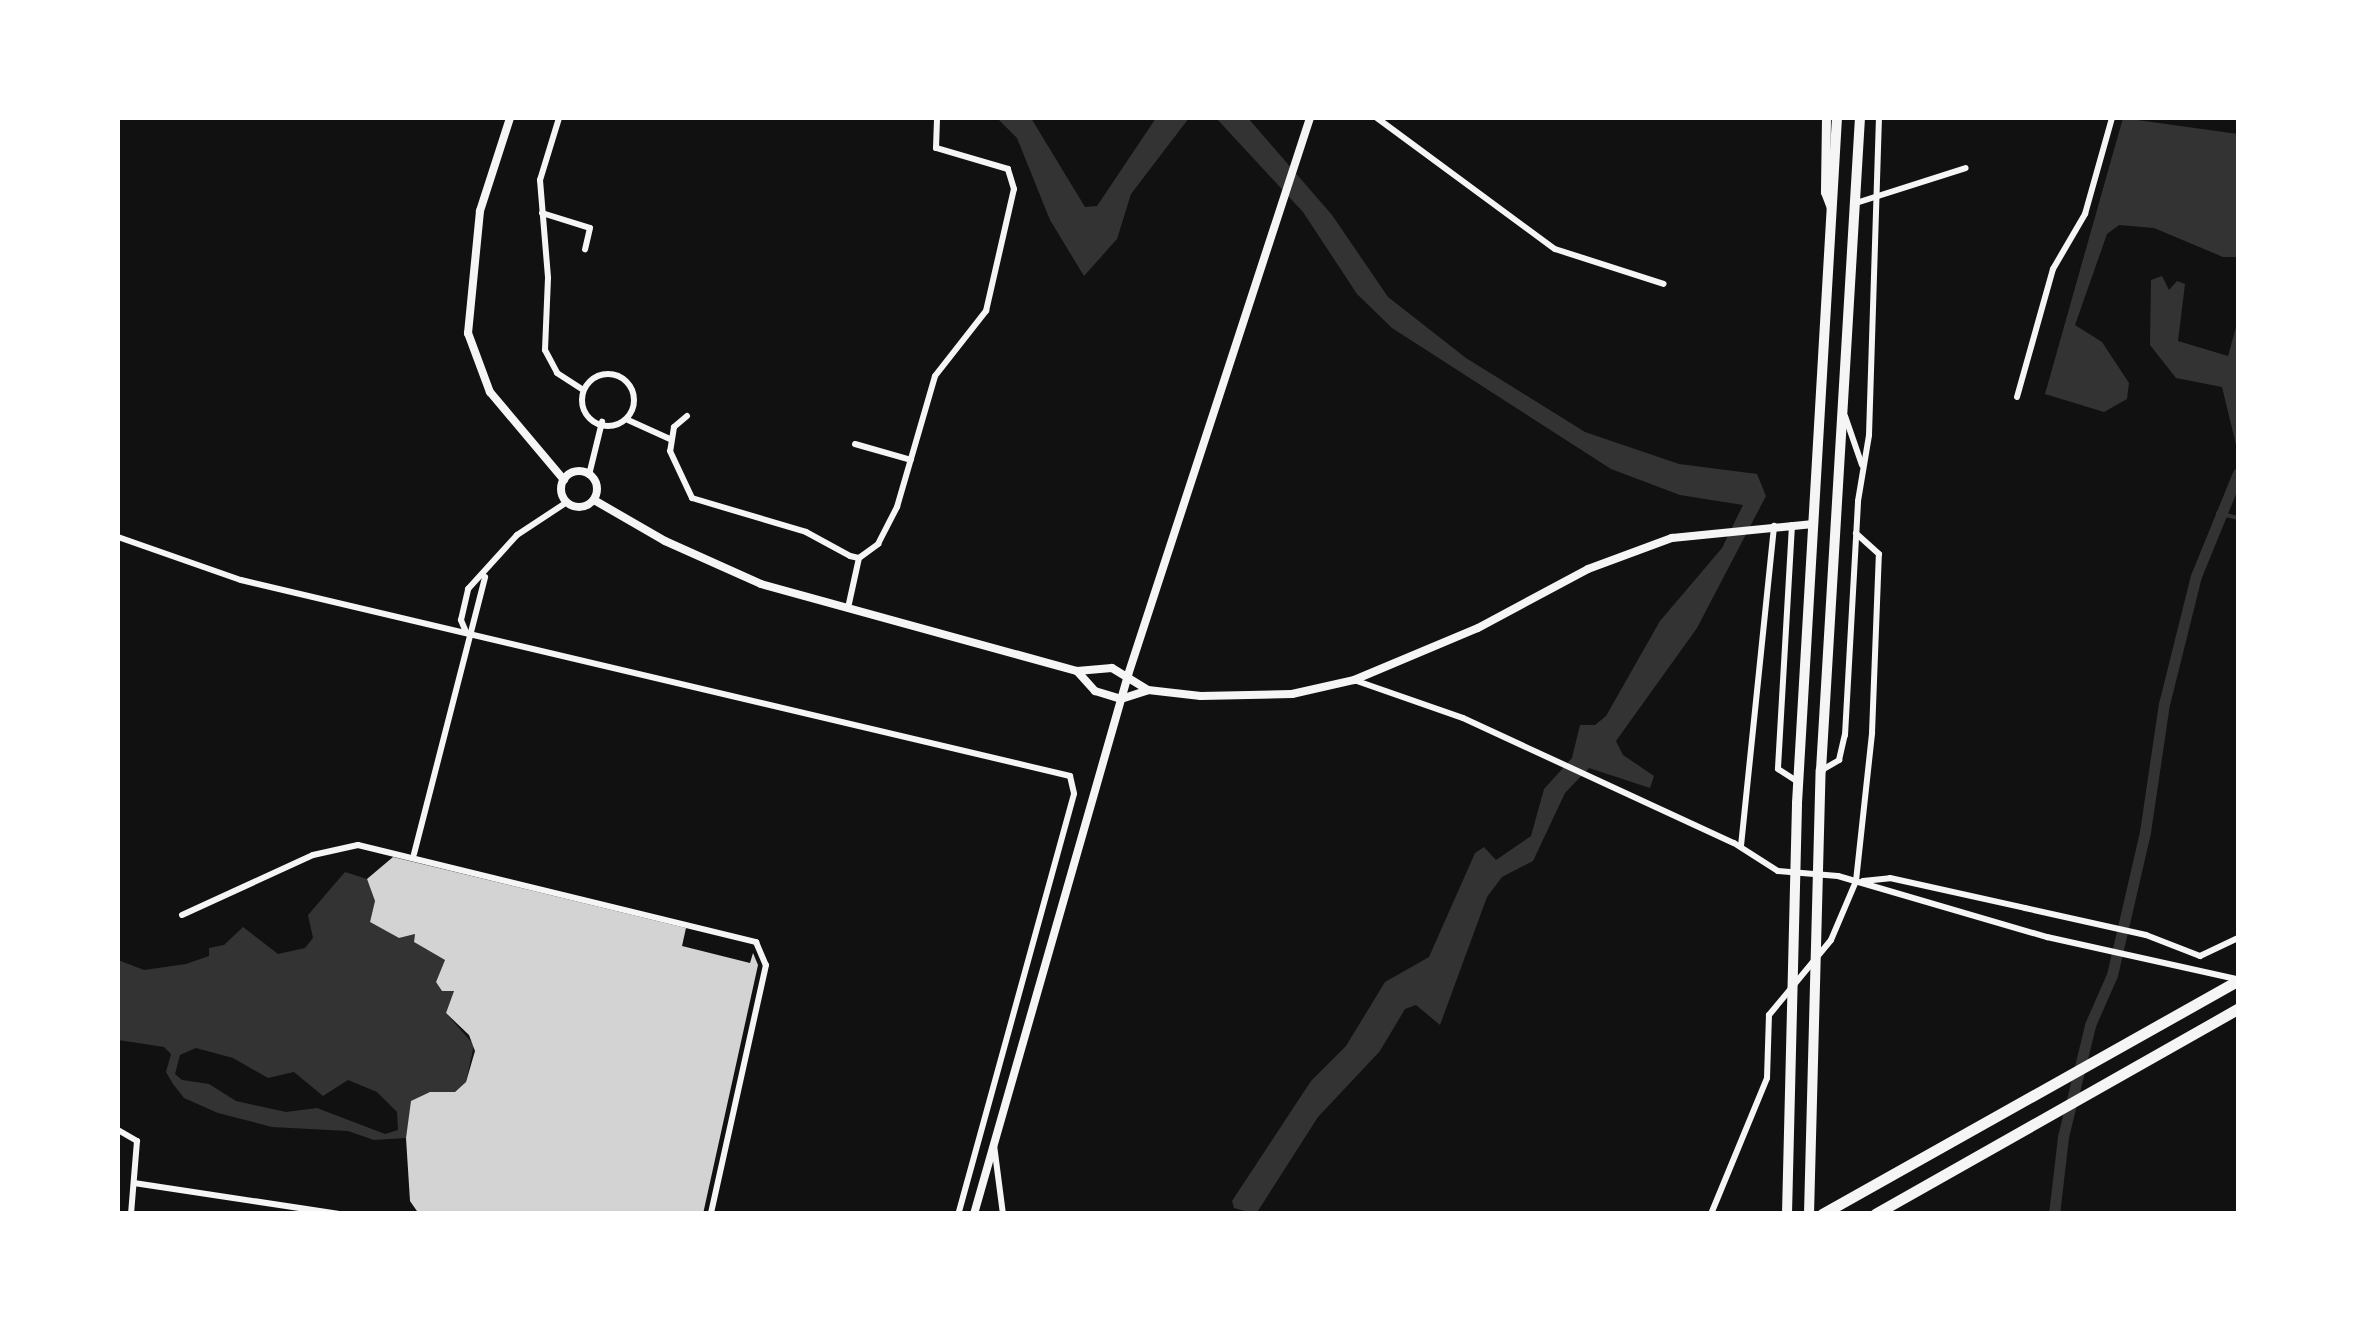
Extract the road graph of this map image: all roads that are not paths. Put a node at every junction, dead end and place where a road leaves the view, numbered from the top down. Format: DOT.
graph roads {
  1 [pos="510,118"];
  2 [pos="559,118"];
  3 [pos="938,118"];
  4 [pos="1310,118"];
  5 [pos="1377,118"];
  6 [pos="1826,118"];
  7 [pos="1837,118"];
  8 [pos="1860,118"];
  9 [pos="1879,118"];
  10 [pos="2112,118"];
  11 [pos="1966,168"];
  12 [pos="1876,197"];
  13 [pos="1854,203"];
  14 [pos="1831,208"];
  15 [pos="542,213"];
  16 [pos="585,249"];
  17 [pos="1828,258"];
  18 [pos="1851,260"];
  19 [pos="1664,284"];
  20 [pos="582,388"];
  21 [pos="2016,397"];
  22 [pos="1842,406"];
  23 [pos="687,416"];
  24 [pos="628,420"];
  25 [pos="602,422"];
  26 [pos="670,439"];
  27 [pos="854,444"];
  28 [pos="910,460"];
  29 [pos="1862,466"];
  30 [pos="590,474"];
  31 [pos="564,480"];
  32 [pos="594,500"];
  33 [pos="566,502"];
  34 [pos="1813,524"];
  35 [pos="1792,525"];
  36 [pos="1772,526"];
  37 [pos="1856,533"];
  38 [pos="118,537"];
  39 [pos="859,558"];
  40 [pos="485,577"];
  41 [pos="465,602"];
  42 [pos="480,606"];
  43 [pos="848,608"];
  44 [pos="466,633"];
  45 [pos="1077,671"];
  46 [pos="1128,675"];
  47 [pos="1354,680"];
  48 [pos="1148,690"];
  49 [pos="1121,699"];
  50 [pos="1821,770"];
  51 [pos="1798,782"];
  52 [pos="1742,848"];
  53 [pos="414,854"];
  54 [pos="1856,881"];
  55 [pos="182,915"];
  56 [pos="2238,938"];
  57 [pos="2238,980"];
  58 [pos="2238,1009"];
  59 [pos="118,1130"];
  60 [pos="994,1145"];
  61 [pos="134,1183"];
  62 [pos="131,1214"];
  63 [pos="338,1214"];
  64 [pos="711,1214"];
  65 [pos="958,1214"];
  66 [pos="974,1214"];
  67 [pos="1002,1214"];
  68 [pos="1711,1214"];
  69 [pos="1788,1214"];
  70 [pos="1809,1214"];
  71 [pos="1822,1214"];
  72 [pos="1876,1214"];
  1 -- 31 [label="street"];
  2 -- 15 [label="street"];
  3 -- 28 [label="street"];
  4 -- 46 [label="street"];
  5 -- 19 [label="street"];
  6 -- 14 [label="main road"];
  7 -- 14 [label="main road"];
  8 -- 13 [label="main road"];
  9 -- 12 [label="street"];
  10 -- 21 [label="street"];
  11 -- 12 [label="street"];
  12 -- 13 [label="street"];
  12 -- 29 [label="street"];
  13 -- 18 [label="main road"];
  14 -- 17 [label="main road"];
  15 -- 16 [label="street"];
  15 -- 20 [label="street"];
  17 -- 18 [label="main road"];
  17 -- 34 [label="main road"];
  18 -- 22 [label="main road"];
  20 -- 24 [label="street"];
  20 -- 25 [label="street"];
  22 -- 29 [label="street"];
  22 -- 50 [label="main road"];
  23 -- 26 [label="street"];
  24 -- 25 [label="street"];
  24 -- 26 [label="street"];
  25 -- 30 [label="street"];
  26 -- 39 [label="street"];
  27 -- 28 [label="street"];
  28 -- 39 [label="street"];
  29 -- 37 [label="street"];
  30 -- 31 [label="street"];
  30 -- 32 [label="street"];
  31 -- 33 [label="street"];
  32 -- 33 [label="street"];
  32 -- 43 [label="street"];
  33 -- 40 [label="street"];
  34 -- 35 [label="street"];
  34 -- 51 [label="main road"];
  35 -- 36 [label="street"];
  35 -- 51 [label="street"];
  36 -- 47 [label="street"];
  36 -- 52 [label="street"];
  37 -- 50 [label="street"];
  37 -- 54 [label="street"];
  38 -- 44 [label="street"];
  39 -- 43 [label="street"];
  40 -- 41 [label="street"];
  40 -- 42 [label="street"];
  41 -- 42 [label="street"];
  41 -- 44 [label="street"];
  42 -- 44 [label="street"];
  43 -- 45 [label="street"];
  44 -- 53 [label="street"];
  44 -- 65 [label="street"];
  45 -- 46 [label="street"];
  45 -- 49 [label="street"];
  46 -- 48 [label="street"];
  46 -- 49 [label="street"];
  47 -- 48 [label="street"];
  47 -- 52 [label="street"];
  48 -- 49 [label="street"];
  49 -- 60 [label="street"];
  50 -- 70 [label="main road"];
  51 -- 69 [label="main road"];
  52 -- 54 [label="street"];
  53 -- 55 [label="street"];
  53 -- 64 [label="street"];
  54 -- 56 [label="street"];
  54 -- 57 [label="street"];
  54 -- 68 [label="street"];
  57 -- 71 [label="highway"];
  58 -- 72 [label="highway"];
  59 -- 61 [label="street"];
  60 -- 66 [label="street"];
  60 -- 67 [label="street"];
  61 -- 62 [label="street"];
  61 -- 63 [label="street"];
}
